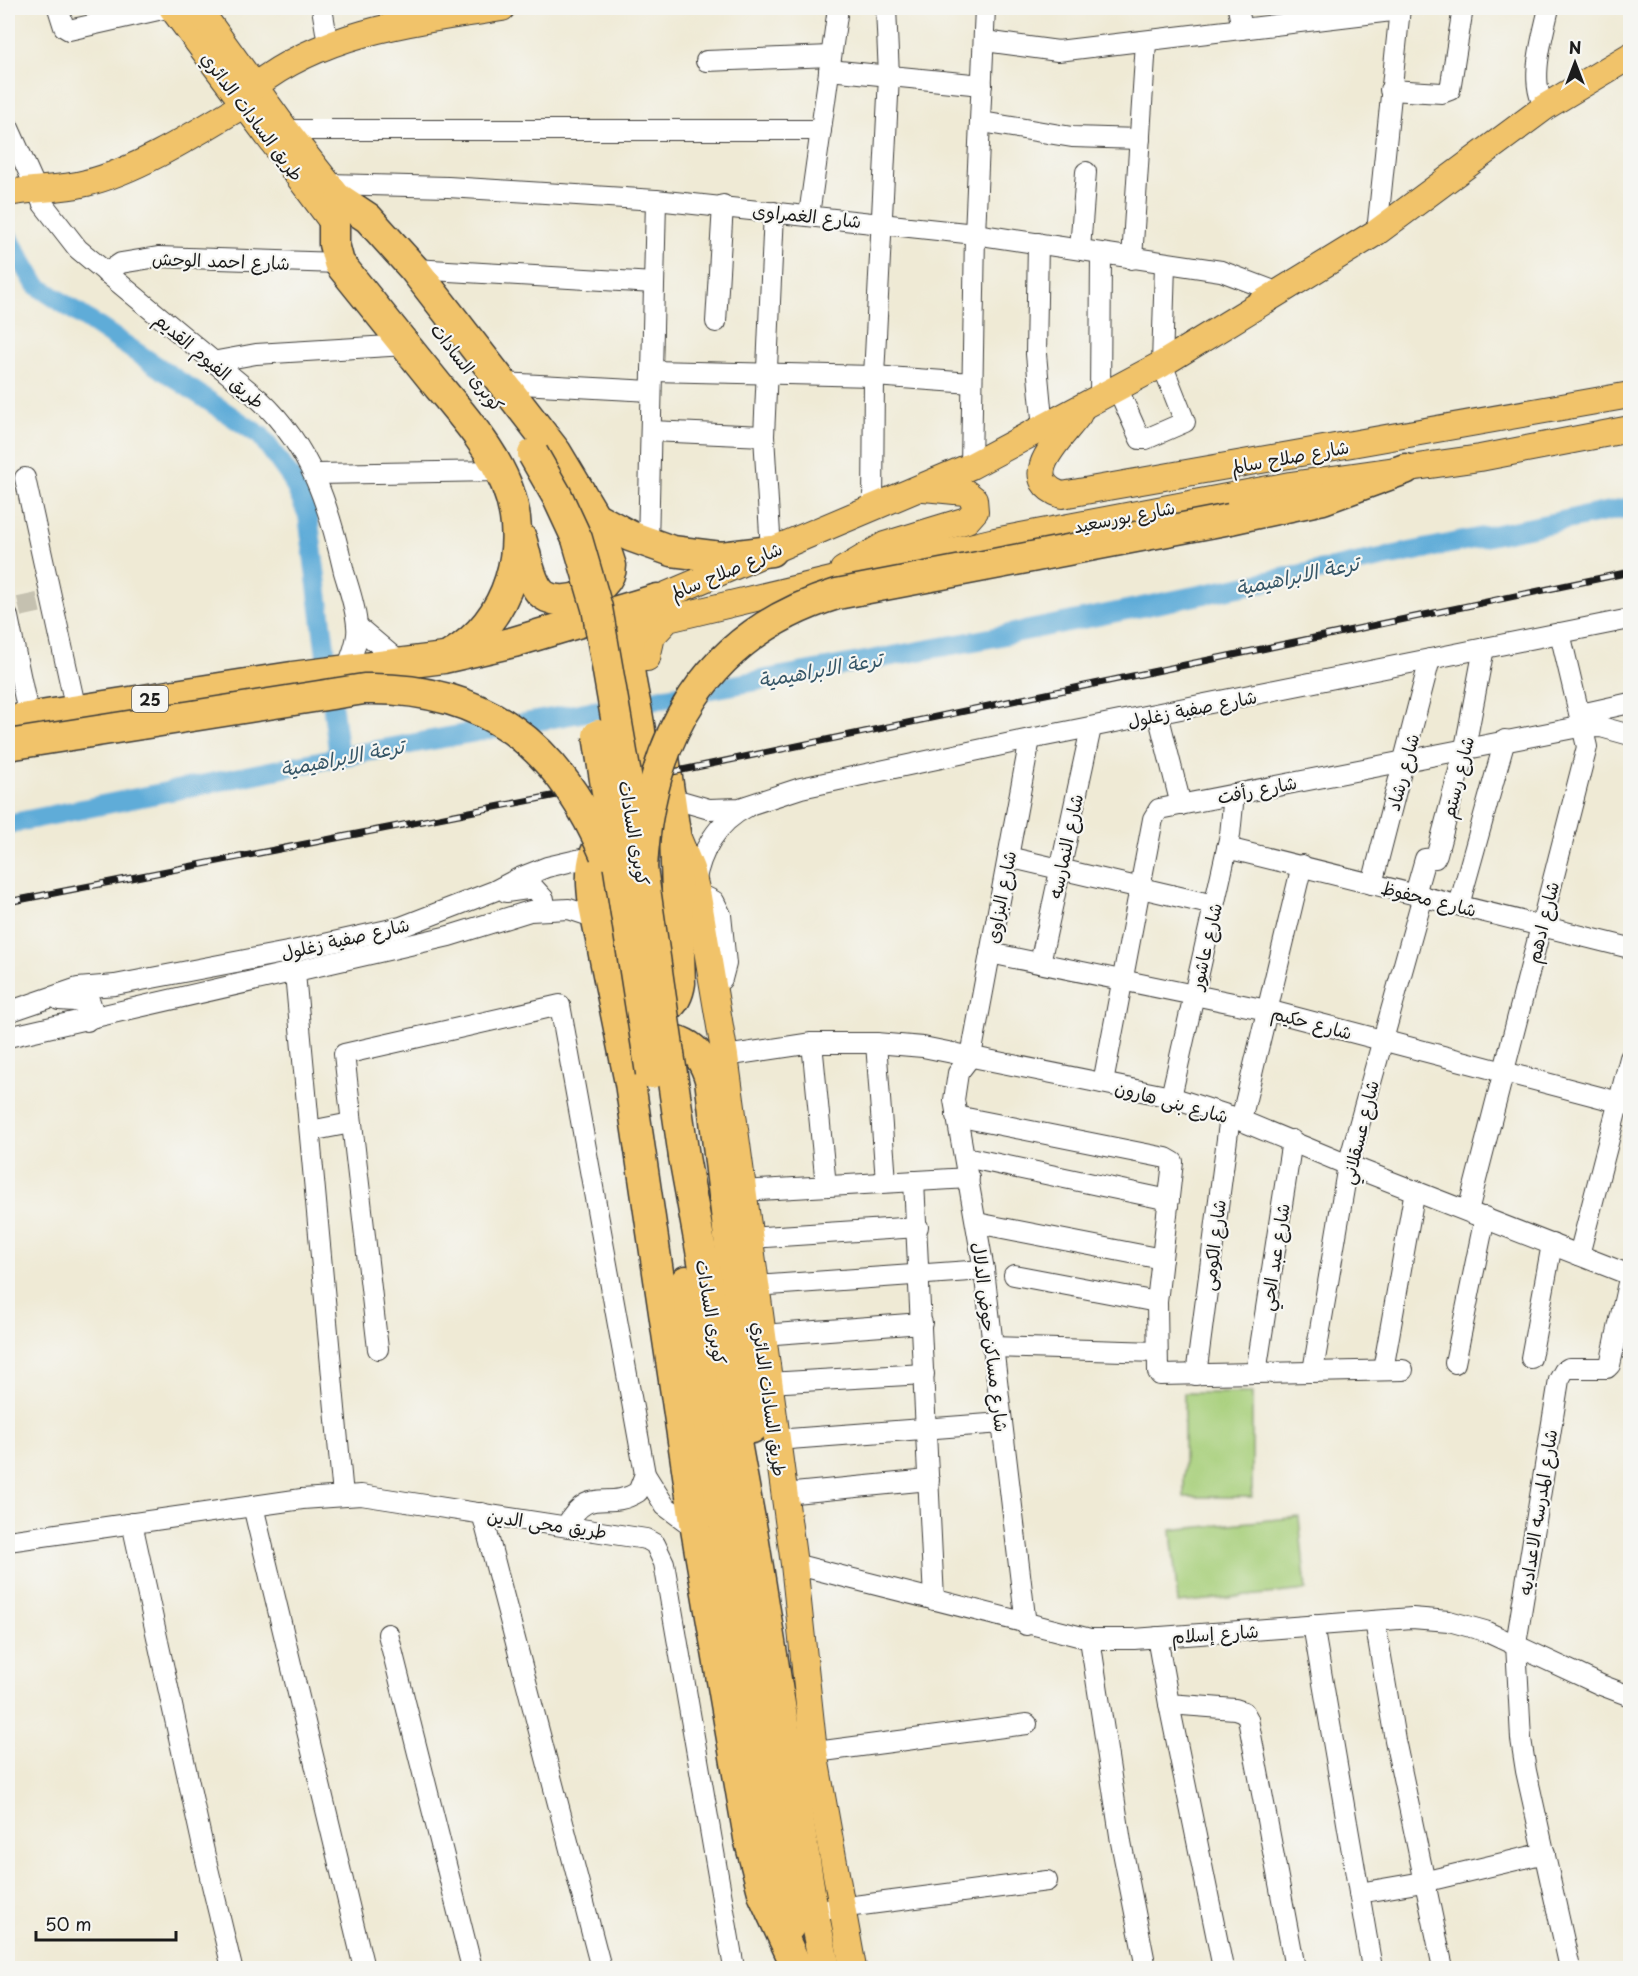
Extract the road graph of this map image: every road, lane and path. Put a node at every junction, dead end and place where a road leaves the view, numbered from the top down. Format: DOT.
graph roads {
  1 [pos="58,8"];
  2 [pos="167,8"];
  3 [pos="172,8"];
  4 [pos="198,8"];
  5 [pos="322,8"];
  6 [pos="502,8"];
  7 [pos="838,8"];
  8 [pos="886,8"];
  9 [pos="985,8"];
  10 [pos="1238,8"];
  11 [pos="1463,8"];
  12 [pos="1549,8"];
  13 [pos="1400,9"];
  14 [pos="466,10"];
  15 [pos="395,16"];
  16 [pos="1242,29"];
  17 [pos="985,41"];
  18 [pos="1146,42"];
  19 [pos="328,44"];
  20 [pos="1630,56"];
  21 [pos="706,61"];
  22 [pos="830,63"];
  23 [pos="889,76"];
  24 [pos="982,85"];
  25 [pos="1390,90"];
  26 [pos="249,95"];
  27 [pos="1545,107"];
  28 [pos="982,122"];
  29 [pos="8,126"];
  30 [pos="286,130"];
  31 [pos="821,130"];
  32 [pos="1140,138"];
  33 [pos="1086,172"];
  34 [pos="34,188"];
  35 [pos="8,193"];
  36 [pos="656,200"];
  37 [pos="335,203"];
  38 [pos="723,206"];
  39 [pos="774,212"];
  40 [pos="809,215"];
  41 [pos="880,223"];
  42 [pos="1377,232"];
  43 [pos="975,234"];
  44 [pos="1038,243"];
  45 [pos="1080,249"];
  46 [pos="1101,253"];
  47 [pos="1132,259"];
  48 [pos="339,263"];
  49 [pos="1165,264"];
  50 [pos="414,269"];
  51 [pos="106,273"];
  52 [pos="654,283"];
  53 [pos="1279,293"];
  54 [pos="716,322"];
  55 [pos="406,345"];
  56 [pos="212,362"];
  57 [pos="1162,364"];
  58 [pos="652,371"];
  59 [pos="766,373"];
  60 [pos="874,376"];
  61 [pos="502,383"];
  62 [pos="972,383"];
  63 [pos="651,391"];
  64 [pos="1630,395"];
  65 [pos="1100,397"];
  66 [pos="1043,429"];
  67 [pos="1445,429"];
  68 [pos="1629,429"];
  69 [pos="651,431"];
  70 [pos="764,436"];
  71 [pos="516,463"];
  72 [pos="971,466"];
  73 [pos="1406,469"];
  74 [pos="315,474"];
  75 [pos="26,478"];
  76 [pos="922,488"];
  77 [pos="873,508"];
  78 [pos="595,517"];
  79 [pos="517,527"];
  80 [pos="648,544"];
  81 [pos="771,551"];
  82 [pos="831,579"];
  83 [pos="657,599"];
  84 [pos="11,612"];
  85 [pos="1630,618"];
  86 [pos="358,627"];
  87 [pos="1560,633"];
  88 [pos="1484,648"];
  89 [pos="444,658"];
  90 [pos="1430,659"];
  91 [pos="638,661"];
  92 [pos="403,665"];
  93 [pos="346,670"];
  94 [pos="1630,703"];
  95 [pos="76,710"];
  96 [pos="1158,714"];
  97 [pos="18,719"];
  98 [pos="1582,721"];
  99 [pos="1090,728"];
  100 [pos="650,734"];
  101 [pos="1630,735"];
  102 [pos="1030,739"];
  103 [pos="1505,740"];
  104 [pos="8,745"];
  105 [pos="1465,748"];
  106 [pos="1406,760"];
  107 [pos="1234,794"];
  108 [pos="670,798"];
  109 [pos="755,803"];
  110 [pos="1181,805"];
  111 [pos="675,833"];
  112 [pos="1227,848"];
  113 [pos="595,857"];
  114 [pos="1008,857"];
  115 [pos="1302,865"];
  116 [pos="642,868"];
  117 [pos="1060,869"];
  118 [pos="1372,884"];
  119 [pos="1141,888"];
  120 [pos="695,889"];
  121 [pos="621,890"];
  122 [pos="487,893"];
  123 [pos="1419,895"];
  124 [pos="1214,904"];
  125 [pos="1459,905"];
  126 [pos="542,909"];
  127 [pos="596,918"];
  128 [pos="1541,926"];
  129 [pos="1630,948"];
  130 [pos="990,953"];
  131 [pos="1040,963"];
  132 [pos="295,973"];
  133 [pos="1121,980"];
  134 [pos="612,995"];
  135 [pos="1194,995"];
  136 [pos="47,999"];
  137 [pos="1267,1010"];
  138 [pos="8,1012"];
  139 [pos="87,1020"];
  140 [pos="8,1037"];
  141 [pos="1383,1041"];
  142 [pos="812,1043"];
  143 [pos="876,1043"];
  144 [pos="970,1056"];
  145 [pos="1630,1058"];
  146 [pos="717,1067"];
  147 [pos="1504,1072"];
  148 [pos="630,1083"];
  149 [pos="1103,1083"];
  150 [pos="1170,1097"];
  151 [pos="1625,1103"];
  152 [pos="956,1116"];
  153 [pos="1235,1118"];
  154 [pos="351,1123"];
  155 [pos="309,1131"];
  156 [pos="1292,1140"];
  157 [pos="965,1156"];
  158 [pos="675,1161"];
  159 [pos="1348,1165"];
  160 [pos="969,1178"];
  161 [pos="914,1181"];
  162 [pos="886,1182"];
  163 [pos="825,1186"];
  164 [pos="1415,1190"];
  165 [pos="742,1191"];
  166 [pos="1169,1200"];
  167 [pos="1476,1214"];
  168 [pos="977,1223"];
  169 [pos="918,1227"];
  170 [pos="749,1238"];
  171 [pos="1552,1244"];
  172 [pos="1579,1255"];
  173 [pos="1162,1259"];
  174 [pos="984,1270"];
  175 [pos="1630,1274"];
  176 [pos="920,1275"];
  177 [pos="1014,1275"];
  178 [pos="755,1286"];
  179 [pos="1157,1302"];
  180 [pos="922,1323"];
  181 [pos="762,1335"];
  182 [pos="992,1347"];
  183 [pos="378,1349"];
  184 [pos="1157,1352"];
  185 [pos="1531,1358"];
  186 [pos="1455,1363"];
  187 [pos="1383,1370"];
  188 [pos="1402,1370"];
  189 [pos="1312,1371"];
  190 [pos="1256,1373"];
  191 [pos="924,1374"];
  192 [pos="1196,1375"];
  193 [pos="768,1383"];
  194 [pos="1002,1423"];
  195 [pos="927,1429"];
  196 [pos="776,1440"];
  197 [pos="645,1474"];
  198 [pos="929,1480"];
  199 [pos="783,1494"];
  200 [pos="343,1496"];
  201 [pos="253,1506"];
  202 [pos="482,1514"];
  203 [pos="132,1523"];
  204 [pos="566,1526"];
  205 [pos="696,1529"];
  206 [pos="741,1539"];
  207 [pos="8,1541"];
  208 [pos="794,1564"];
  209 [pos="934,1600"];
  210 [pos="1375,1621"];
  211 [pos="1026,1624"];
  212 [pos="1313,1625"];
  213 [pos="388,1634"];
  214 [pos="1157,1637"];
  215 [pos="1090,1639"];
  216 [pos="1516,1644"];
  217 [pos="1630,1696"];
  218 [pos="1169,1704"];
  219 [pos="1027,1724"];
  220 [pos="802,1754"];
  221 [pos="1545,1853"];
  222 [pos="1047,1881"];
  223 [pos="1423,1882"];
  224 [pos="1359,1893"];
  225 [pos="827,1909"];
  226 [pos="795,1967"];
  227 [pos="826,1967"];
  228 [pos="232,1968"];
  229 [pos="364,1968"];
  230 [pos="472,1968"];
  231 [pos="601,1968"];
  232 [pos="734,1968"];
  233 [pos="854,1968"];
  234 [pos="1146,1968"];
  235 [pos="1223,1968"];
  236 [pos="1295,1968"];
  237 [pos="1372,1968"];
  238 [pos="1443,1968"];
  239 [pos="1569,1968"];
  1 -- 2 [label="street"];
  3 -- 26 [label="main road, طريق السادات الدائري"];
  4 -- 26 [label="main road, طريق السادات الدائري"];
  5 -- 19 [label="street"];
  6 -- 14 [label="main road"];
  7 -- 22 [label="street"];
  8 -- 23 [label="street"];
  9 -- 17 [label="street"];
  10 -- 16 [label="street"];
  11 -- 25 [label="street"];
  12 -- 27 [label="street"];
  13 -- 16 [label="street"];
  13 -- 25 [label="street"];
  14 -- 15 [label="main road"];
  15 -- 19 [label="main road"];
  16 -- 18 [label="street"];
  17 -- 18 [label="street"];
  17 -- 24 [label="street"];
  18 -- 32 [label="street"];
  19 -- 26 [label="main road"];
  20 -- 27 [label="main road, شارع صلاح سالم"];
  21 -- 22 [label="street"];
  22 -- 23 [label="street"];
  22 -- 31 [label="street"];
  23 -- 24 [label="street"];
  23 -- 41 [label="street"];
  24 -- 28 [label="street"];
  25 -- 42 [label="street"];
  26 -- 30 [label="main road, طريق السادات الدائري"];
  26 -- 34 [label="main road"];
  26 -- 37 [label="main road, طريق السادات الدائري"];
  27 -- 42 [label="main road, شارع صلاح سالم"];
  28 -- 32 [label="street"];
  28 -- 43 [label="street"];
  29 -- 34 [label="street, طريق الفيوم القديم"];
  30 -- 31 [label="street"];
  30 -- 37 [label="main road, طريق السادات الدائري"];
  31 -- 40 [label="street"];
  32 -- 47 [label="street"];
  33 -- 45 [label="street"];
  34 -- 35 [label="main road"];
  34 -- 51 [label="street, طريق الفيوم القديم"];
  36 -- 37 [label="street, شارع الغمراوى"];
  36 -- 38 [label="street, شارع الغمراوى"];
  36 -- 52 [label="street"];
  37 -- 48 [label="highway"];
  37 -- 50 [label="highway"];
  37 -- 71 [label="highway, كوبرى السادات"];
  38 -- 39 [label="street, شارع الغمراوى"];
  38 -- 54 [label="street"];
  39 -- 40 [label="street, شارع الغمراوى"];
  39 -- 59 [label="street"];
  40 -- 41 [label="street, شارع الغمراوى"];
  41 -- 43 [label="street, شارع الغمراوى"];
  41 -- 60 [label="street"];
  42 -- 53 [label="main road, شارع صلاح سالم"];
  43 -- 44 [label="street, شارع الغمراوى"];
  43 -- 62 [label="street"];
  44 -- 45 [label="street, شارع الغمراوى"];
  44 -- 66 [label="street"];
  45 -- 46 [label="street, شارع الغمراوى"];
  46 -- 47 [label="street, شارع الغمراوى"];
  46 -- 65 [label="street"];
  47 -- 49 [label="street, شارع الغمراوى"];
  48 -- 51 [label="street, شارع احمد الوحش"];
  48 -- 55 [label="highway"];
  49 -- 53 [label="street, شارع الغمراوى"];
  49 -- 57 [label="street"];
  50 -- 52 [label="street"];
  50 -- 61 [label="highway"];
  51 -- 56 [label="street, طريق الفيوم القديم"];
  52 -- 58 [label="street"];
  53 -- 57 [label="main road, شارع صلاح سالم"];
  55 -- 56 [label="street"];
  55 -- 71 [label="highway"];
  56 -- 74 [label="street, طريق الفيوم القديم"];
  57 -- 65 [label="main road, شارع صلاح سالم"];
  57 -- 65 [label="street"];
  58 -- 59 [label="street"];
  58 -- 63 [label="street"];
  59 -- 60 [label="street"];
  59 -- 70 [label="street"];
  60 -- 62 [label="street"];
  60 -- 77 [label="street"];
  61 -- 63 [label="street"];
  61 -- 78 [label="highway"];
  62 -- 72 [label="street"];
  63 -- 69 [label="street"];
  64 -- 67 [label="main road, شارع صلاح سالم"];
  65 -- 66 [label="main road, شارع صلاح سالم"];
  65 -- 67 [label="main road, شارع صلاح سالم"];
  66 -- 72 [label="main road, شارع صلاح سالم"];
  67 -- 68 [label="main road"];
  68 -- 73 [label="main road, شارع بورسعيد"];
  69 -- 70 [label="street"];
  69 -- 80 [label="street"];
  70 -- 81 [label="street"];
  71 -- 74 [label="street"];
  71 -- 79 [label="highway"];
  71 -- 116 [label="highway, كوبرى السادات, bridge"];
  71 -- 121 [label="highway, كوبرى السادات, bridge"];
  72 -- 76 [label="main road, شارع صلاح سالم"];
  73 -- 82 [label="main road, شارع بورسعيد"];
  73 -- 116 [label="highway, bridge"];
  74 -- 86 [label="street, طريق الفيوم القديم"];
  75 -- 95 [label="street"];
  76 -- 77 [label="main road, شارع صلاح سالم"];
  76 -- 82 [label="main road"];
  77 -- 81 [label="main road, شارع صلاح سالم"];
  78 -- 79 [label="highway"];
  78 -- 80 [label="highway"];
  79 -- 89 [label="highway"];
  80 -- 81 [label="highway"];
  81 -- 83 [label="main road, شارع صلاح سالم"];
  82 -- 91 [label="main road, شارع بورسعيد"];
  83 -- 89 [label="highway, شارع صلاح سالم"];
  83 -- 91 [label="highway"];
  84 -- 97 [label="street"];
  85 -- 87 [label="street, شارع صفية زغلول"];
  86 -- 92 [label="street"];
  86 -- 93 [label="street, طريق الفيوم القديم"];
  87 -- 88 [label="street, شارع صفية زغلول"];
  87 -- 98 [label="street, شارع ادهم"];
  88 -- 90 [label="street, شارع صفية زغلول"];
  88 -- 105 [label="street, شارع رستم"];
  89 -- 92 [label="highway, شارع صلاح سالم"];
  90 -- 96 [label="street, شارع صفية زغلول"];
  90 -- 106 [label="street, شارع رشاد"];
  91 -- 100 [label="highway"];
  92 -- 93 [label="highway, شارع صلاح سالم"];
  93 -- 95 [label="highway, شارع صلاح سالم / 25"];
  94 -- 98 [label="street"];
  95 -- 97 [label="highway, 25"];
  96 -- 99 [label="street, شارع صفية زغلول"];
  96 -- 110 [label="street"];
  98 -- 101 [label="street, شارع رأفت"];
  98 -- 103 [label="street, شارع رأفت"];
  98 -- 128 [label="street, شارع ادهم"];
  99 -- 102 [label="street, شارع صفية زغلول"];
  99 -- 117 [label="street, شارع النمارسه"];
  100 -- 108 [label="highway"];
  100 -- 113 [label="highway"];
  102 -- 109 [label="street, شارع صفية زغلول"];
  102 -- 114 [label="street, شارع البزاوى"];
  103 -- 105 [label="street, شارع رأفت"];
  103 -- 125 [label="street"];
  104 -- 121 [label="highway, كوبرى السادات, bridge"];
  105 -- 106 [label="street, شارع رأفت"];
  105 -- 123 [label="street, شارع رستم"];
  106 -- 107 [label="street, شارع رأفت"];
  106 -- 118 [label="street, شارع رشاد"];
  107 -- 110 [label="street, شارع رأفت"];
  107 -- 112 [label="street, شارع عاشور"];
  108 -- 109 [label="street, شارع صفية زغلول"];
  108 -- 111 [label="highway"];
  109 -- 120 [label="street, شارع صفية زغلول"];
  110 -- 119 [label="street, شارع رأفت"];
  111 -- 113 [label="street, شارع صفية زغلول"];
  111 -- 120 [label="main road"];
  111 -- 134 [label="highway"];
  112 -- 115 [label="street, شارع محفوظ"];
  112 -- 124 [label="street, شارع عاشور"];
  113 -- 122 [label="street, شارع صفية زغلول"];
  113 -- 127 [label="highway"];
  114 -- 117 [label="street"];
  114 -- 130 [label="street, شارع البزاوى"];
  115 -- 118 [label="street, شارع محفوظ"];
  115 -- 137 [label="street, شارع الكومى"];
  116 -- 158 [label="highway, كوبرى السادات, bridge"];
  117 -- 119 [label="street"];
  117 -- 131 [label="street, شارع النمارسه"];
  118 -- 123 [label="street, شارع محفوظ"];
  119 -- 124 [label="street"];
  119 -- 133 [label="street, شارع رأفت"];
  120 -- 146 [label="main road"];
  121 -- 158 [label="highway, كوبرى السادات, bridge"];
  122 -- 126 [label="street"];
  122 -- 136 [label="street, شارع صفية زغلول"];
  123 -- 125 [label="street, شارع محفوظ"];
  123 -- 141 [label="street, شارع عسقلاني"];
  124 -- 135 [label="street, شارع عاشور"];
  125 -- 128 [label="street, شارع محفوظ"];
  126 -- 127 [label="street, شارع صفية زغلول"];
  126 -- 132 [label="street, شارع صفية زغلول"];
  127 -- 134 [label="highway"];
  128 -- 129 [label="street, شارع محفوظ"];
  128 -- 147 [label="street, شارع ادهم"];
  130 -- 131 [label="street, شارع حكيم"];
  130 -- 144 [label="street, شارع البزاوى"];
  131 -- 133 [label="street, شارع حكيم"];
  132 -- 139 [label="street, شارع صفية زغلول"];
  132 -- 155 [label="street"];
  133 -- 135 [label="street, شارع حكيم"];
  133 -- 149 [label="street, شارع رأفت"];
  134 -- 148 [label="highway"];
  135 -- 137 [label="street, شارع حكيم"];
  135 -- 150 [label="street, شارع عاشور"];
  136 -- 138 [label="street, شارع صفية زغلول"];
  136 -- 139 [label="street"];
  137 -- 141 [label="street, شارع حكيم"];
  137 -- 153 [label="street, شارع الكومى"];
  139 -- 140 [label="street, شارع صفية زغلول"];
  141 -- 147 [label="street, شارع حكيم"];
  141 -- 159 [label="street, شارع عسقلاني"];
  142 -- 143 [label="street, شارع بنى هارون"];
  142 -- 146 [label="street, شارع بنى هارون"];
  142 -- 163 [label="street"];
  143 -- 144 [label="street, شارع بنى هارون"];
  143 -- 162 [label="street"];
  144 -- 149 [label="street, شارع بنى هارون"];
  144 -- 152 [label="street, شارع مساكن حوض الدلال"];
  145 -- 151 [label="street"];
  146 -- 148 [label="highway"];
  146 -- 165 [label="highway"];
  146 -- 206 [label="highway"];
  147 -- 151 [label="street, شارع حكيم"];
  147 -- 167 [label="street, شارع ادهم"];
  148 -- 205 [label="highway"];
  149 -- 150 [label="street, شارع بنى هارون"];
  150 -- 153 [label="street, شارع بنى هارون"];
  151 -- 172 [label="street"];
  152 -- 157 [label="street, شارع مساكن حوض الدلال"];
  152 -- 166 [label="street"];
  153 -- 156 [label="street, شارع بنى هارون"];
  153 -- 192 [label="street, شارع الكومى"];
  154 -- 155 [label="street"];
  154 -- 183 [label="street"];
  154 -- 197 [label="street"];
  155 -- 200 [label="street"];
  156 -- 159 [label="street, شارع بنى هارون"];
  156 -- 190 [label="street, شارع عبد الحي"];
  157 -- 160 [label="street, شارع مساكن حوض الدلال"];
  157 -- 166 [label="street"];
  158 -- 206 [label="highway, كوبرى السادات"];
  159 -- 164 [label="street, شارع بنى هارون"];
  159 -- 189 [label="street, شارع عسقلاني"];
  160 -- 161 [label="street"];
  160 -- 168 [label="street, شارع مساكن حوض الدلال"];
  161 -- 162 [label="street"];
  161 -- 169 [label="street"];
  162 -- 163 [label="street"];
  163 -- 165 [label="street"];
  164 -- 167 [label="street, شارع بنى هارون"];
  164 -- 187 [label="street"];
  165 -- 170 [label="main road, طريق السادات الدائري"];
  166 -- 173 [label="street"];
  167 -- 171 [label="street, شارع بنى هارون"];
  167 -- 186 [label="street, شارع ادهم"];
  168 -- 173 [label="street"];
  168 -- 174 [label="street, شارع مساكن حوض الدلال"];
  169 -- 170 [label="street"];
  169 -- 176 [label="street"];
  170 -- 178 [label="main road, طريق السادات الدائري"];
  171 -- 172 [label="street, شارع بنى هارون"];
  171 -- 185 [label="street"];
  172 -- 175 [label="street, شارع بنى هارون"];
  173 -- 179 [label="street"];
  174 -- 176 [label="street"];
  174 -- 182 [label="street, شارع مساكن حوض الدلال"];
  175 -- 216 [label="street, شارع المدرسه الاعداديه"];
  176 -- 178 [label="street"];
  176 -- 180 [label="street"];
  177 -- 179 [label="street"];
  178 -- 181 [label="main road, طريق السادات الدائري"];
  179 -- 184 [label="street"];
  180 -- 181 [label="street"];
  180 -- 191 [label="street"];
  181 -- 193 [label="main road, طريق السادات الدائري"];
  182 -- 184 [label="street"];
  182 -- 194 [label="street, شارع مساكن حوض الدلال"];
  184 -- 192 [label="street"];
  187 -- 188 [label="street"];
  187 -- 189 [label="street"];
  189 -- 190 [label="street"];
  190 -- 192 [label="street"];
  191 -- 193 [label="street"];
  191 -- 195 [label="street"];
  193 -- 196 [label="main road, طريق السادات الدائري"];
  194 -- 195 [label="street"];
  194 -- 211 [label="street, شارع مساكن حوض الدلال"];
  195 -- 196 [label="street"];
  195 -- 198 [label="street"];
  196 -- 199 [label="main road, طريق السادات الدائري"];
  197 -- 204 [label="street"];
  197 -- 205 [label="street"];
  198 -- 199 [label="street"];
  198 -- 209 [label="street"];
  199 -- 208 [label="main road, طريق السادات الدائري"];
  200 -- 201 [label="street, طريق محى الدين"];
  200 -- 202 [label="street, طريق محى الدين"];
  201 -- 203 [label="street, طريق محى الدين"];
  201 -- 229 [label="street"];
  202 -- 204 [label="street, طريق محى الدين"];
  202 -- 231 [label="street"];
  203 -- 207 [label="street, طريق محى الدين"];
  203 -- 228 [label="street"];
  204 -- 232 [label="street, طريق محى الدين"];
  205 -- 226 [label="highway"];
  206 -- 220 [label="highway, طريق السادات الدائري"];
  206 -- 226 [label="highway"];
  208 -- 209 [label="street, شارع إسلام"];
  208 -- 220 [label="main road, طريق السادات الدائري"];
  209 -- 211 [label="street, شارع إسلام"];
  210 -- 212 [label="street, شارع إسلام"];
  210 -- 216 [label="street, شارع إسلام"];
  210 -- 223 [label="street"];
  211 -- 215 [label="street, شارع إسلام"];
  212 -- 214 [label="street, شارع إسلام"];
  212 -- 224 [label="street"];
  213 -- 230 [label="street"];
  214 -- 215 [label="street, شارع إسلام"];
  214 -- 218 [label="street"];
  215 -- 234 [label="street"];
  216 -- 217 [label="street, شارع إسلام"];
  216 -- 221 [label="street, شارع المدرسه الاعداديه"];
  218 -- 235 [label="street"];
  218 -- 236 [label="street"];
  219 -- 220 [label="street"];
  220 -- 225 [label="highway, طريق السادات الدائري"];
  221 -- 223 [label="street"];
  221 -- 239 [label="street, شارع المدرسه الاعداديه"];
  222 -- 225 [label="street"];
  223 -- 224 [label="street"];
  223 -- 238 [label="street"];
  224 -- 237 [label="street"];
  225 -- 227 [label="highway, طريق السادات الدائري"];
  225 -- 233 [label="main road, طريق السادات الدائري"];
}
